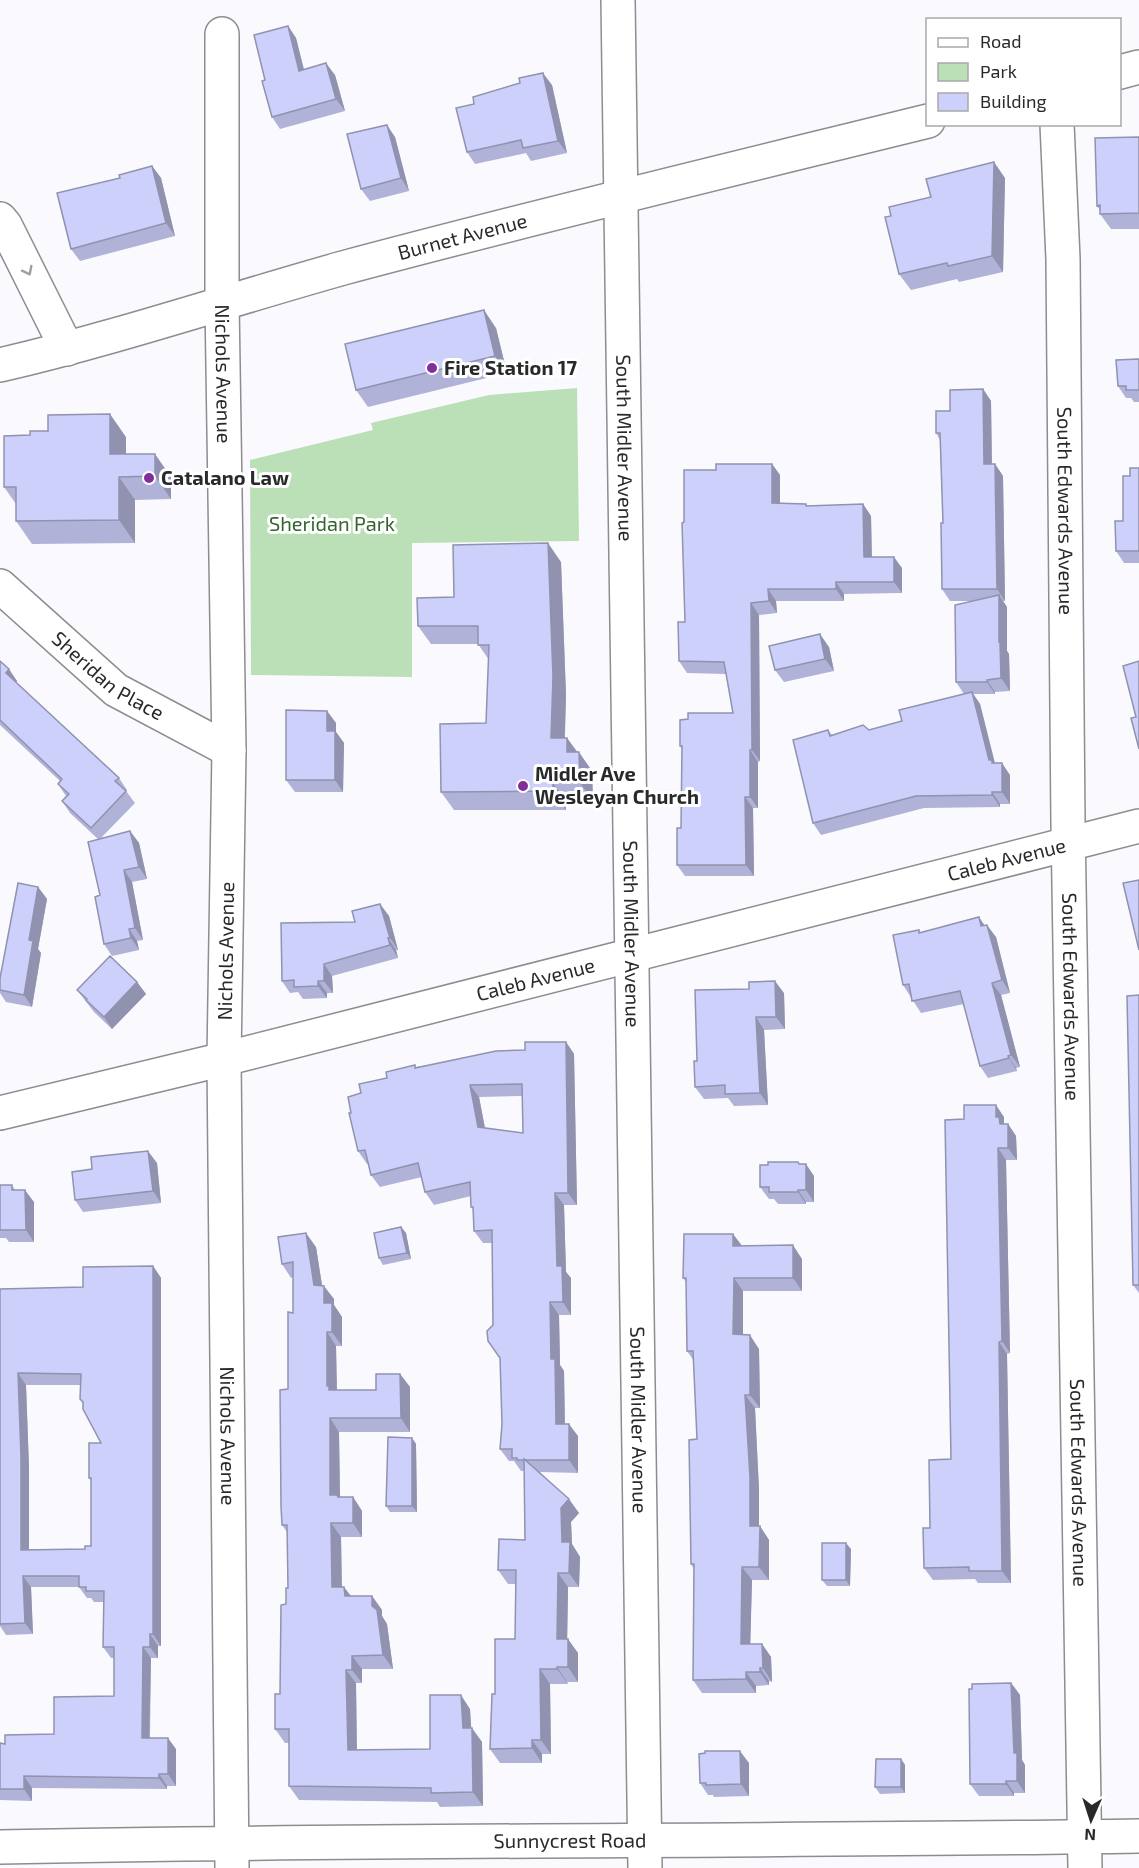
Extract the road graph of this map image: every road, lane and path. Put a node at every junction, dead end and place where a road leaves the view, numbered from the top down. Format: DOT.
graph roads {
  1 [pos="618,0"];
  2 [pos="222,34"];
  3 [pos="1139,67"];
  4 [pos="1121,72"];
  5 [pos="926,121"];
  6 [pos="1057,126"];
  7 [pos="621,197"];
  8 [pos="0,219"];
  9 [pos="222,302"];
  10 [pos="67,349"];
  11 [pos="0,365"];
  12 [pos="0,586"];
  13 [pos="229,750"];
  14 [pos="1139,826"];
  15 [pos="1068,844"];
  16 [pos="632,956"];
  17 [pos="224,1059"];
  18 [pos="0,1113"];
  19 [pos="1139,1836"];
  20 [pos="0,1847"];
  21 [pos="1085,1852"];
  22 [pos="232,1855"];
  23 [pos="645,1855"];
  1 -- 7 [label="main road, South Midler Avenue"];
  2 -- 9 [label="main road, Nichols Avenue"];
  3 -- 4 [label="main road"];
  5 -- 7 [label="main road, Burnet Avenue"];
  6 -- 15 [label="main road, South Edwards Avenue"];
  7 -- 9 [label="main road, Burnet Avenue"];
  7 -- 16 [label="main road, South Midler Avenue"];
  8 -- 10 [label="main road, one-way"];
  9 -- 10 [label="main road, Burnet Avenue"];
  9 -- 13 [label="main road, Nichols Avenue"];
  10 -- 11 [label="main road, Burnet Avenue"];
  12 -- 13 [label="main road, Sheridan Place"];
  13 -- 17 [label="main road, Nichols Avenue"];
  14 -- 15 [label="main road, Caleb Avenue"];
  15 -- 16 [label="main road, Caleb Avenue"];
  15 -- 21 [label="main road, South Edwards Avenue"];
  16 -- 17 [label="main road, Caleb Avenue"];
  16 -- 23 [label="main road, South Midler Avenue"];
  17 -- 18 [label="main road, Caleb Avenue"];
  17 -- 22 [label="main road, Nichols Avenue"];
  19 -- 21 [label="main road, Sunnycrest Road"];
  20 -- 22 [label="main road, Sunnycrest Road"];
  21 -- 23 [label="main road, Sunnycrest Road"];
  22 -- 23 [label="main road, Sunnycrest Road"];
}
